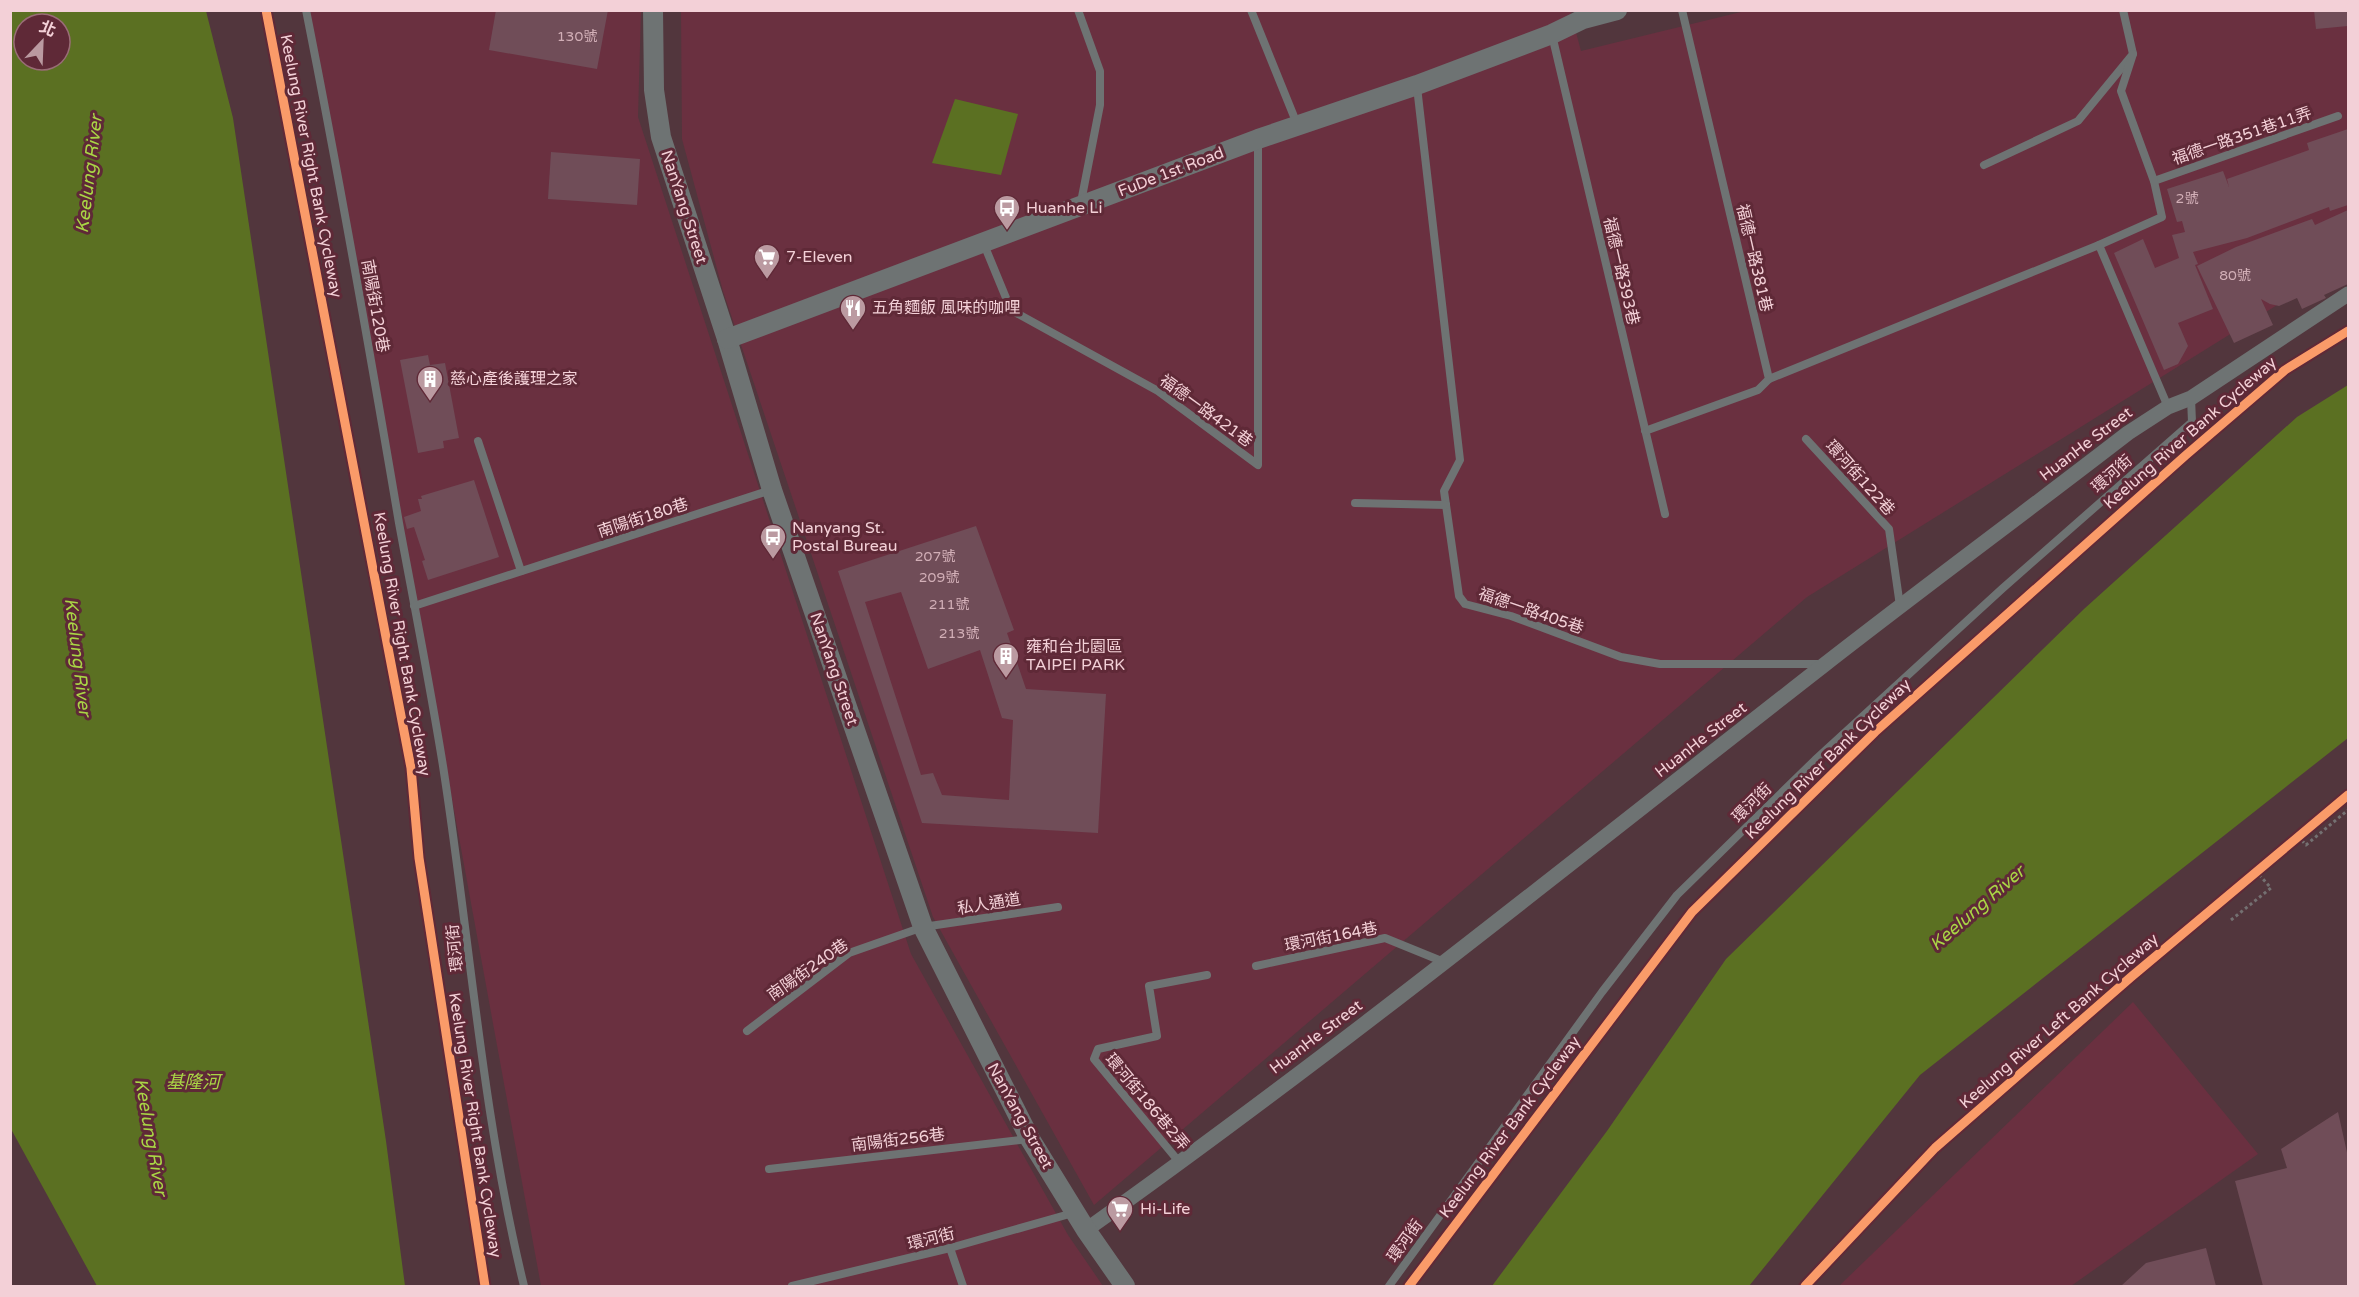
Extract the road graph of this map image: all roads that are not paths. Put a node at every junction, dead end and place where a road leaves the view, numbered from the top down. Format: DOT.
graph roads {
  1 [pos="306,10"];
  2 [pos="653,10"];
  3 [pos="1078,10"];
  4 [pos="1251,10"];
  5 [pos="1617,10"];
  6 [pos="1682,10"];
  7 [pos="2122,10"];
  8 [pos="1582,15"];
  9 [pos="1552,34"];
  10 [pos="2133,54"];
  11 [pos="1417,86"];
  12 [pos="2338,116"];
  13 [pos="1298,125"];
  14 [pos="1258,139"];
  15 [pos="1984,165"];
  16 [pos="2154,181"];
  17 [pos="1080,207"];
  18 [pos="983,242"];
  19 [pos="2099,245"];
  20 [pos="2349,294"];
  21 [pos="727,339"];
  22 [pos="1769,379"];
  23 [pos="2191,398"];
  24 [pos="2168,407"];
  25 [pos="1645,431"];
  26 [pos="1806,439"];
  27 [pos="478,441"];
  28 [pos="772,489"];
  29 [pos="1355,503"];
  30 [pos="1446,505"];
  31 [pos="1665,514"];
  32 [pos="521,571"];
  33 [pos="414,606"];
  34 [pos="1901,608"];
  35 [pos="1825,664"];
  36 [pos="1058,907"];
  37 [pos="923,927"];
  38 [pos="1444,962"];
  39 [pos="1256,966"];
  40 [pos="1207,975"];
  41 [pos="747,1030"];
  42 [pos="1030,1139"];
  43 [pos="1180,1163"];
  44 [pos="769,1169"];
  45 [pos="1075,1212"];
  46 [pos="1086,1230"];
  47 [pos="950,1248"];
  48 [pos="524,1287"];
  49 [pos="792,1287"];
  50 [pos="963,1287"];
  51 [pos="1125,1287"];
  52 [pos="1389,1287"];
  1 -- 33 [label="lane, 南陽街120巷"];
  2 -- 21 [label="street, NanYang Street"];
  3 -- 17 [label="lane"];
  4 -- 13 [label="lane"];
  5 -- 8 [label="street, FuDe 1st Road"];
  6 -- 22 [label="lane, 福德一路381巷"];
  7 -- 10 [label="lane"];
  8 -- 9 [label="street, FuDe 1st Road"];
  9 -- 11 [label="street, FuDe 1st Road"];
  9 -- 25 [label="lane, 福德一路393巷"];
  10 -- 15 [label="lane"];
  10 -- 16 [label="lane"];
  11 -- 13 [label="street, FuDe 1st Road"];
  11 -- 30 [label="lane, 福德一路405巷"];
  12 -- 16 [label="lane, 福德一路351巷11弄"];
  13 -- 14 [label="street, FuDe 1st Road"];
  14 -- 17 [label="street, FuDe 1st Road"];
  14 -- 18 [label="lane, 福德一路421巷"];
  16 -- 19 [label="lane"];
  17 -- 18 [label="street, FuDe 1st Road"];
  18 -- 21 [label="street, FuDe 1st Road"];
  19 -- 22 [label="lane"];
  19 -- 24 [label="lane"];
  20 -- 23 [label="street, HuanHe Street"];
  21 -- 28 [label="street, NanYang Street"];
  22 -- 25 [label="lane"];
  23 -- 24 [label="street, HuanHe Street"];
  23 -- 52 [label="lane, 環河街"];
  24 -- 34 [label="street, HuanHe Street"];
  25 -- 31 [label="lane, 福德一路393巷"];
  26 -- 34 [label="lane, 環河街122巷"];
  27 -- 32 [label="lane"];
  28 -- 32 [label="lane, 南陽街180巷"];
  28 -- 37 [label="street, NanYang Street"];
  29 -- 30 [label="lane"];
  30 -- 35 [label="lane, 福德一路405巷"];
  32 -- 33 [label="lane, 南陽街180巷"];
  33 -- 48 [label="lane, 環河街"];
  34 -- 35 [label="street, HuanHe Street"];
  35 -- 38 [label="street, HuanHe Street"];
  36 -- 37 [label="lane, 私人通道"];
  37 -- 41 [label="lane, 南陽街240巷"];
  37 -- 42 [label="street, NanYang Street"];
  38 -- 39 [label="lane, 環河街164巷"];
  38 -- 43 [label="street, HuanHe Street"];
  40 -- 43 [label="lane, 環河街186巷2弄"];
  42 -- 44 [label="lane, 南陽街256巷"];
  42 -- 45 [label="street, NanYang Street"];
  43 -- 46 [label="street, HuanHe Street"];
  45 -- 46 [label="street, NanYang Street"];
  45 -- 47 [label="lane, 環河街"];
  46 -- 51 [label="street, NanYang Street"];
  47 -- 49 [label="lane, 環河街"];
  47 -- 50 [label="lane"];
}
